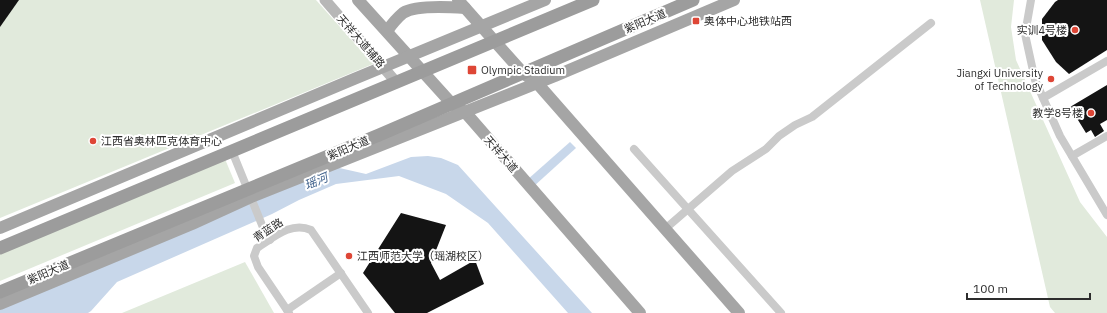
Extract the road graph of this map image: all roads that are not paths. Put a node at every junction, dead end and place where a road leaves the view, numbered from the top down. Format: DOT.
graph roads {
  1 [pos="325,0"];
  2 [pos="358,0"];
  3 [pos="545,0"];
  4 [pos="593,0"];
  5 [pos="693,0"];
  6 [pos="734,0"];
  7 [pos="1032,0"];
  8 [pos="461,4"];
  9 [pos="932,23"];
  10 [pos="482,26"];
  11 [pos="387,31"];
  12 [pos="495,41"];
  13 [pos="408,56"];
  14 [pos="1107,61"];
  15 [pos="383,67"];
  16 [pos="422,71"];
  17 [pos="523,73"];
  18 [pos="396,82"];
  19 [pos="537,83"];
  20 [pos="1043,98"];
  21 [pos="452,104"];
  22 [pos="465,112"];
  23 [pos="1107,136"];
  24 [pos="634,149"];
  25 [pos="232,151"];
  26 [pos="1072,156"];
  27 [pos="250,193"];
  28 [pos="688,209"];
  29 [pos="1106,212"];
  30 [pos="0,228"];
  31 [pos="665,229"];
  32 [pos="270,240"];
  33 [pos="0,248"];
  34 [pos="341,273"];
  35 [pos="0,292"];
  36 [pos="0,304"];
  37 [pos="288,312"];
  38 [pos="368,313"];
  39 [pos="640,313"];
  40 [pos="739,313"];
  41 [pos="781,313"];
  1 -- 15 [label="main road, 天祥大道辅路"];
  2 -- 11 [label="main road, 天祥大道"];
  3 -- 10 [label="main road"];
  4 -- 12 [label="highway"];
  5 -- 17 [label="highway, 紫阳大道"];
  6 -- 19 [label="main road"];
  7 -- 20 [label="street"];
  8 -- 10 [label="main road"];
  8 -- 11 [label="main road"];
  9 -- 28 [label="street"];
  10 -- 12 [label="main road"];
  10 -- 13 [label="main road"];
  11 -- 13 [label="main road, 天祥大道"];
  12 -- 16 [label="highway"];
  12 -- 17 [label="main road"];
  13 -- 15 [label="main road"];
  13 -- 16 [label="main road, 天祥大道"];
  14 -- 20 [label="street"];
  15 -- 18 [label="main road, 天祥大道辅路"];
  15 -- 30 [label="main road"];
  16 -- 18 [label="highway"];
  16 -- 21 [label="main road, 天祥大道"];
  17 -- 19 [label="main road"];
  17 -- 21 [label="highway, 紫阳大道"];
  18 -- 25 [label="highway"];
  19 -- 22 [label="main road"];
  19 -- 31 [label="main road"];
  20 -- 26 [label="street"];
  21 -- 22 [label="main road, 天祥大道"];
  21 -- 27 [label="highway, 紫阳大道"];
  22 -- 27 [label="main road"];
  22 -- 39 [label="main road, 天祥大道"];
  23 -- 26 [label="street"];
  24 -- 28 [label="street"];
  25 -- 27 [label="street"];
  25 -- 33 [label="highway"];
  26 -- 29 [label="street"];
  27 -- 32 [label="street"];
  27 -- 35 [label="highway, 紫阳大道"];
  27 -- 36 [label="main road"];
  28 -- 31 [label="street"];
  28 -- 41 [label="street"];
  31 -- 40 [label="main road"];
  32 -- 34 [label="street, 青蓝路"];
  32 -- 37 [label="street, 青蓝路"];
  34 -- 37 [label="street"];
  34 -- 38 [label="street, 青蓝路"];
}
